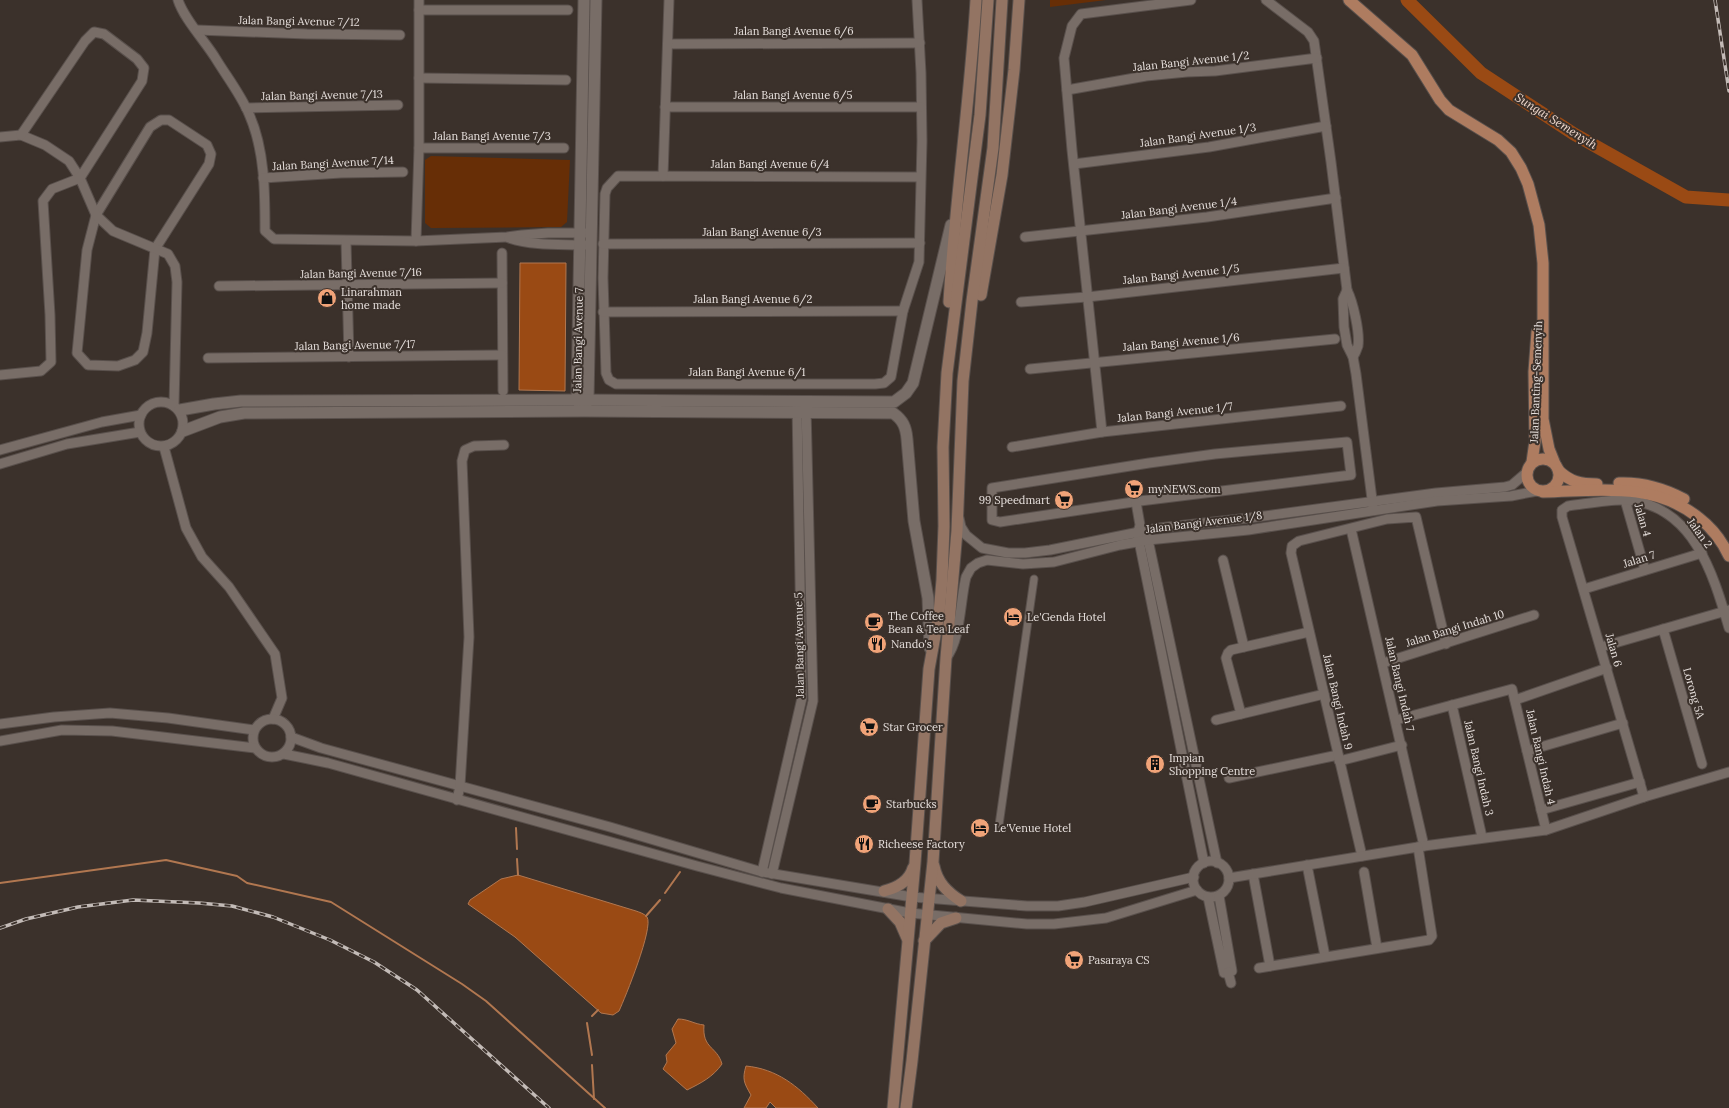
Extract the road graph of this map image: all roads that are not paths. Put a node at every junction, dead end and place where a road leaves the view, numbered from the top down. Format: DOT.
graph roads {
  1 [pos="178,0"];
  2 [pos="419,0"];
  3 [pos="584,0"];
  4 [pos="596,0"];
  5 [pos="669,0"];
  6 [pos="917,0"];
  7 [pos="976,0"];
  8 [pos="988,0"];
  9 [pos="1002,0"];
  10 [pos="1019,0"];
  11 [pos="1191,0"];
  12 [pos="1266,0"];
  13 [pos="1349,0"];
  14 [pos="419,10"];
  15 [pos="568,10"];
  16 [pos="197,30"];
  17 [pos="400,35"];
  18 [pos="920,43"];
  19 [pos="668,44"];
  20 [pos="1317,58"];
  21 [pos="419,78"];
  22 [pos="566,80"];
  23 [pos="1067,90"];
  24 [pos="398,106"];
  25 [pos="665,107"];
  26 [pos="921,107"];
  27 [pos="246,108"];
  28 [pos="1326,126"];
  29 [pos="21,135"];
  30 [pos="0,137"];
  31 [pos="419,148"];
  32 [pos="564,148"];
  33 [pos="1074,164"];
  34 [pos="403,172"];
  35 [pos="663,176"];
  36 [pos="921,177"];
  37 [pos="80,178"];
  38 [pos="263,178"];
  39 [pos="958,192"];
  40 [pos="1336,198"];
  41 [pos="96,215"];
  42 [pos="1081,232"];
  43 [pos="580,233"];
  44 [pos="591,233"];
  45 [pos="507,237"];
  46 [pos="1025,237"];
  47 [pos="416,240"];
  48 [pos="346,241"];
  49 [pos="920,243"];
  50 [pos="579,244"];
  51 [pos="603,244"];
  52 [pos="591,245"];
  53 [pos="155,249"];
  54 [pos="502,253"];
  55 [pos="1344,268"];
  56 [pos="502,283"];
  57 [pos="347,285"];
  58 [pos="219,286"];
  59 [pos="1087,297"];
  60 [pos="1021,302"];
  61 [pos="1542,302"];
  62 [pos="903,311"];
  63 [pos="603,312"];
  64 [pos="1335,339"];
  65 [pos="502,355"];
  66 [pos="349,357"];
  67 [pos="208,358"];
  68 [pos="1094,362"];
  69 [pos="1030,369"];
  70 [pos="947,373"];
  71 [pos="0,375"];
  72 [pos="963,381"];
  73 [pos="503,391"];
  74 [pos="576,400"];
  75 [pos="586,405"];
  76 [pos="1341,406"];
  77 [pos="801,407"];
  78 [pos="177,408"];
  79 [pos="141,415"];
  80 [pos="183,431"];
  81 [pos="140,432"];
  82 [pos="1102,432"];
  83 [pos="504,445"];
  84 [pos="164,447"];
  85 [pos="1012,447"];
  86 [pos="0,450"];
  87 [pos="1532,462"];
  88 [pos="0,464"];
  89 [pos="1557,467"];
  90 [pos="1526,473"];
  91 [pos="1540,491"];
  92 [pos="1625,500"];
  93 [pos="1136,502"];
  94 [pos="1373,506"];
  95 [pos="958,510"];
  96 [pos="1562,510"];
  97 [pos="1351,529"];
  98 [pos="1142,534"];
  99 [pos="1729,544"];
  100 [pos="1702,553"];
  101 [pos="1729,556"];
  102 [pos="1223,560"];
  103 [pos="1645,570"];
  104 [pos="1034,579"];
  105 [pos="1584,589"];
  106 [pos="1727,611"];
  107 [pos="1534,615"];
  108 [pos="1729,628"];
  109 [pos="1663,629"];
  110 [pos="1309,632"];
  111 [pos="1446,644"];
  112 [pos="1244,647"];
  113 [pos="1601,647"];
  114 [pos="946,658"];
  115 [pos="1383,663"];
  116 [pos="1606,668"];
  117 [pos="929,669"];
  118 [pos="1324,694"];
  119 [pos="1514,700"];
  120 [pos="1452,705"];
  121 [pos="1240,714"];
  122 [pos="273,719"];
  123 [pos="1216,720"];
  124 [pos="1396,720"];
  125 [pos="1623,723"];
  126 [pos="0,724"];
  127 [pos="254,730"];
  128 [pos="291,736"];
  129 [pos="0,741"];
  130 [pos="1402,745"];
  131 [pos="255,748"];
  132 [pos="1527,751"];
  133 [pos="284,754"];
  134 [pos="1339,758"];
  135 [pos="1702,764"];
  136 [pos="1729,772"];
  137 [pos="1228,778"];
  138 [pos="1640,782"];
  139 [pos="460,786"];
  140 [pos="1644,797"];
  141 [pos="457,800"];
  142 [pos="1541,810"];
  143 [pos="999,825"];
  144 [pos="1546,830"];
  145 [pos="1482,837"];
  146 [pos="1421,846"];
  147 [pos="680,848"];
  148 [pos="1362,856"];
  149 [pos="776,857"];
  150 [pos="765,858"];
  151 [pos="676,860"];
  152 [pos="933,862"];
  153 [pos="1217,862"];
  154 [pos="915,863"];
  155 [pos="1204,863"];
  156 [pos="1307,865"];
  157 [pos="748,868"];
  158 [pos="1364,872"];
  159 [pos="1253,874"];
  160 [pos="767,875"];
  161 [pos="791,877"];
  162 [pos="1194,877"];
  163 [pos="1229,878"];
  164 [pos="745,879"];
  165 [pos="781,888"];
  166 [pos="1197,890"];
  167 [pos="884,891"];
  168 [pos="912,896"];
  169 [pos="1219,896"];
  170 [pos="1208,897"];
  171 [pos="928,899"];
  172 [pos="961,901"];
  173 [pos="888,909"];
  174 [pos="910,913"];
  175 [pos="927,915"];
  176 [pos="956,918"];
  177 [pos="924,941"];
  178 [pos="908,944"];
  179 [pos="1377,948"];
  180 [pos="1325,956"];
  181 [pos="1270,966"];
  182 [pos="1259,968"];
  183 [pos="1228,972"];
  184 [pos="1231,983"];
  185 [pos="893,1108"];
  186 [pos="906,1108"];
  1 -- 16 [label="street"];
  2 -- 14 [label="street"];
  3 -- 43 [label="street, Jalan Bangi Avenue 7"];
  4 -- 44 [label="street, Jalan Bangi Avenue 7"];
  5 -- 19 [label="street"];
  6 -- 18 [label="street"];
  7 -- 39 [label="main road"];
  8 -- 70 [label="main road"];
  9 -- 72 [label="main road"];
  10 -- 72 [label="main road"];
  11 -- 23 [label="street"];
  12 -- 20 [label="street"];
  13 -- 61 [label="main road, Jalan Banting-Semenyih"];
  14 -- 15 [label="street"];
  14 -- 21 [label="street"];
  16 -- 17 [label="street, Jalan Bangi Avenue 7/12"];
  16 -- 27 [label="street"];
  18 -- 19 [label="street, Jalan Bangi Avenue 6/6"];
  18 -- 26 [label="street"];
  19 -- 25 [label="street"];
  20 -- 23 [label="street, Jalan Bangi Avenue 1/2"];
  20 -- 28 [label="street"];
  21 -- 22 [label="street"];
  21 -- 31 [label="street"];
  23 -- 33 [label="street"];
  24 -- 27 [label="street, Jalan Bangi Avenue 7/13"];
  25 -- 26 [label="street, Jalan Bangi Avenue 6/5"];
  25 -- 35 [label="street"];
  26 -- 36 [label="street"];
  27 -- 38 [label="street"];
  28 -- 33 [label="street, Jalan Bangi Avenue 1/3"];
  28 -- 40 [label="street"];
  29 -- 30 [label="street"];
  29 -- 37 [label="street"];
  29 -- 37 [label="street"];
  31 -- 32 [label="street, Jalan Bangi Avenue 7/3"];
  31 -- 47 [label="street"];
  33 -- 42 [label="street"];
  34 -- 38 [label="street, Jalan Bangi Avenue 7/14"];
  35 -- 36 [label="street, Jalan Bangi Avenue 6/4"];
  35 -- 51 [label="street, Jalan Bangi Avenue 6/4"];
  36 -- 49 [label="street"];
  37 -- 41 [label="street"];
  37 -- 71 [label="street"];
  38 -- 48 [label="street"];
  39 -- 70 [label="main road"];
  39 -- 77 [label="street"];
  40 -- 42 [label="street, Jalan Bangi Avenue 1/4"];
  40 -- 55 [label="street"];
  41 -- 53 [label="street"];
  41 -- 53 [label="street"];
  41 -- 53 [label="street"];
  42 -- 46 [label="street, Jalan Bangi Avenue 1/4"];
  42 -- 59 [label="street"];
  43 -- 44 [label="street"];
  43 -- 45 [label="street"];
  43 -- 50 [label="street, Jalan Bangi Avenue 7"];
  44 -- 52 [label="street, Jalan Bangi Avenue 7"];
  45 -- 47 [label="street"];
  45 -- 50 [label="street"];
  47 -- 48 [label="street"];
  48 -- 57 [label="street"];
  49 -- 51 [label="street, Jalan Bangi Avenue 6/3"];
  49 -- 62 [label="street"];
  50 -- 52 [label="street"];
  50 -- 74 [label="street, Jalan Bangi Avenue 7"];
  51 -- 63 [label="street"];
  52 -- 75 [label="street, Jalan Bangi Avenue 7"];
  53 -- 78 [label="street"];
  54 -- 56 [label="street"];
  55 -- 59 [label="street, Jalan Bangi Avenue 1/5"];
  55 -- 94 [label="street"];
  56 -- 57 [label="street, Jalan Bangi Avenue 7/16"];
  56 -- 65 [label="street"];
  57 -- 58 [label="street, Jalan Bangi Avenue 7/16"];
  57 -- 66 [label="street"];
  59 -- 60 [label="street, Jalan Bangi Avenue 1/5"];
  59 -- 68 [label="street"];
  61 -- 87 [label="main road, Jalan Banting-Semenyih"];
  61 -- 89 [label="main road, Jalan Banting-Semenyih"];
  62 -- 63 [label="street, Jalan Bangi Avenue 6/2"];
  62 -- 63 [label="street, Jalan Bangi Avenue 6/1"];
  64 -- 68 [label="street, Jalan Bangi Avenue 1/6"];
  65 -- 66 [label="street, Jalan Bangi Avenue 7/17"];
  65 -- 73 [label="street"];
  66 -- 67 [label="street, Jalan Bangi Avenue 7/17"];
  68 -- 69 [label="street, Jalan Bangi Avenue 1/6"];
  68 -- 82 [label="street"];
  70 -- 117 [label="main road"];
  72 -- 95 [label="main road"];
  74 -- 75 [label="street, Jalan Bangi Avenue 7"];
  74 -- 78 [label="street"];
  75 -- 77 [label="street"];
  75 -- 80 [label="street"];
  76 -- 82 [label="street, Jalan Bangi Avenue 1/7"];
  77 -- 117 [label="street"];
  77 -- 149 [label="street, Jalan Bangi Avenue 5"];
  77 -- 150 [label="street, Jalan Bangi Avenue 5"];
  78 -- 79 [label="street"];
  78 -- 80 [label="street"];
  79 -- 81 [label="street"];
  79 -- 86 [label="street"];
  80 -- 84 [label="street"];
  81 -- 84 [label="street"];
  81 -- 88 [label="street"];
  82 -- 85 [label="street, Jalan Bangi Avenue 1/7"];
  83 -- 139 [label="street"];
  84 -- 122 [label="street"];
  87 -- 89 [label="main road"];
  87 -- 90 [label="main road"];
  89 -- 91 [label="main road"];
  89 -- 99 [label="main road"];
  90 -- 91 [label="main road"];
  90 -- 94 [label="street, Jalan Bangi Avenue 1/8"];
  91 -- 94 [label="street, Jalan Bangi Avenue 1/8"];
  91 -- 101 [label="main road"];
  92 -- 96 [label="street, Jalan 2"];
  92 -- 100 [label="street, Jalan 2"];
  92 -- 103 [label="street, Jalan 4"];
  93 -- 93 [label="street"];
  93 -- 98 [label="street"];
  94 -- 98 [label="street, Jalan Bangi Avenue 1/8"];
  95 -- 98 [label="street, Jalan Bangi Avenue 1/8"];
  95 -- 114 [label="main road"];
  96 -- 105 [label="street, Jalan 6"];
  97 -- 110 [label="street, Jalan Bangi Indah 9"];
  97 -- 111 [label="street"];
  97 -- 115 [label="street, Jalan Bangi Indah 7"];
  98 -- 114 [label="street, Jalan Bangi Avenue 1/8"];
  98 -- 153 [label="street"];
  98 -- 155 [label="street"];
  100 -- 103 [label="street, Jalan 7"];
  100 -- 106 [label="street, Jalan 2"];
  102 -- 112 [label="street"];
  103 -- 105 [label="street, Jalan 7"];
  104 -- 143 [label="street"];
  105 -- 113 [label="street, Jalan 6"];
  106 -- 108 [label="street, Jalan 2"];
  106 -- 109 [label="street"];
  107 -- 111 [label="street, Jalan Bangi Indah 10"];
  109 -- 113 [label="street"];
  109 -- 135 [label="street, Lorong 5A"];
  110 -- 112 [label="street"];
  110 -- 118 [label="street, Jalan Bangi Indah 9"];
  111 -- 115 [label="street, Jalan Bangi Indah 10"];
  112 -- 121 [label="street"];
  113 -- 116 [label="street, Jalan 6"];
  114 -- 152 [label="main road"];
  115 -- 124 [label="street, Jalan Bangi Indah 7"];
  116 -- 119 [label="street"];
  116 -- 125 [label="street, Jalan 6"];
  117 -- 154 [label="main road"];
  118 -- 121 [label="street"];
  118 -- 134 [label="street, Jalan Bangi Indah 9"];
  119 -- 120 [label="street, Jalan Bangi Indah 4"];
  119 -- 132 [label="street, Jalan Bangi Indah 4"];
  120 -- 124 [label="street"];
  120 -- 145 [label="street, Jalan Bangi Indah 3"];
  121 -- 123 [label="street"];
  122 -- 127 [label="street"];
  122 -- 128 [label="street"];
  124 -- 130 [label="street, Jalan Bangi Indah 7"];
  125 -- 132 [label="street"];
  125 -- 138 [label="street, Jalan 6"];
  126 -- 127 [label="street"];
  127 -- 131 [label="street"];
  128 -- 133 [label="street"];
  128 -- 139 [label="street"];
  129 -- 131 [label="street"];
  130 -- 134 [label="street"];
  130 -- 146 [label="street, Jalan Bangi Indah 7"];
  131 -- 133 [label="street"];
  132 -- 142 [label="street, Jalan Bangi Indah 4"];
  133 -- 141 [label="street"];
  134 -- 137 [label="street"];
  134 -- 148 [label="street, Jalan Bangi Indah 9"];
  136 -- 140 [label="street"];
  138 -- 140 [label="street, Jalan 6"];
  138 -- 142 [label="street"];
  139 -- 141 [label="street"];
  139 -- 147 [label="street"];
  140 -- 144 [label="street"];
  141 -- 151 [label="street"];
  142 -- 144 [label="street, Jalan Bangi Indah 4"];
  144 -- 145 [label="street"];
  145 -- 146 [label="street"];
  146 -- 148 [label="street"];
  146 -- 179 [label="street, Jalan Bangi Indah 7"];
  147 -- 151 [label="street"];
  147 -- 157 [label="street"];
  148 -- 156 [label="street"];
  149 -- 160 [label="street, Jalan Bangi Avenue 5"];
  149 -- 161 [label="street"];
  150 -- 157 [label="street"];
  150 -- 160 [label="street, Jalan Bangi Avenue 5"];
  151 -- 164 [label="street"];
  152 -- 171 [label="main road"];
  152 -- 172 [label="main road"];
  153 -- 155 [label="street"];
  153 -- 163 [label="street"];
  154 -- 167 [label="main road"];
  154 -- 168 [label="main road"];
  155 -- 162 [label="street"];
  156 -- 159 [label="street"];
  156 -- 180 [label="street"];
  157 -- 160 [label="street"];
  158 -- 179 [label="street"];
  159 -- 163 [label="street"];
  159 -- 181 [label="street"];
  160 -- 161 [label="street"];
  160 -- 164 [label="street"];
  160 -- 165 [label="street"];
  161 -- 167 [label="street"];
  162 -- 166 [label="street"];
  162 -- 172 [label="street"];
  163 -- 169 [label="street"];
  164 -- 165 [label="street"];
  165 -- 173 [label="street"];
  166 -- 170 [label="street"];
  166 -- 176 [label="street"];
  167 -- 168 [label="street"];
  168 -- 171 [label="street"];
  168 -- 174 [label="main road"];
  169 -- 170 [label="street"];
  169 -- 183 [label="street"];
  170 -- 183 [label="street"];
  171 -- 172 [label="street"];
  171 -- 175 [label="main road"];
  173 -- 174 [label="street"];
  173 -- 178 [label="main road"];
  174 -- 175 [label="street"];
  174 -- 178 [label="main road"];
  175 -- 176 [label="street"];
  175 -- 177 [label="main road"];
  176 -- 177 [label="main road"];
  177 -- 186 [label="main road"];
  178 -- 185 [label="main road"];
  179 -- 180 [label="street"];
  180 -- 181 [label="street"];
  181 -- 182 [label="street"];
  183 -- 184 [label="street"];
}
